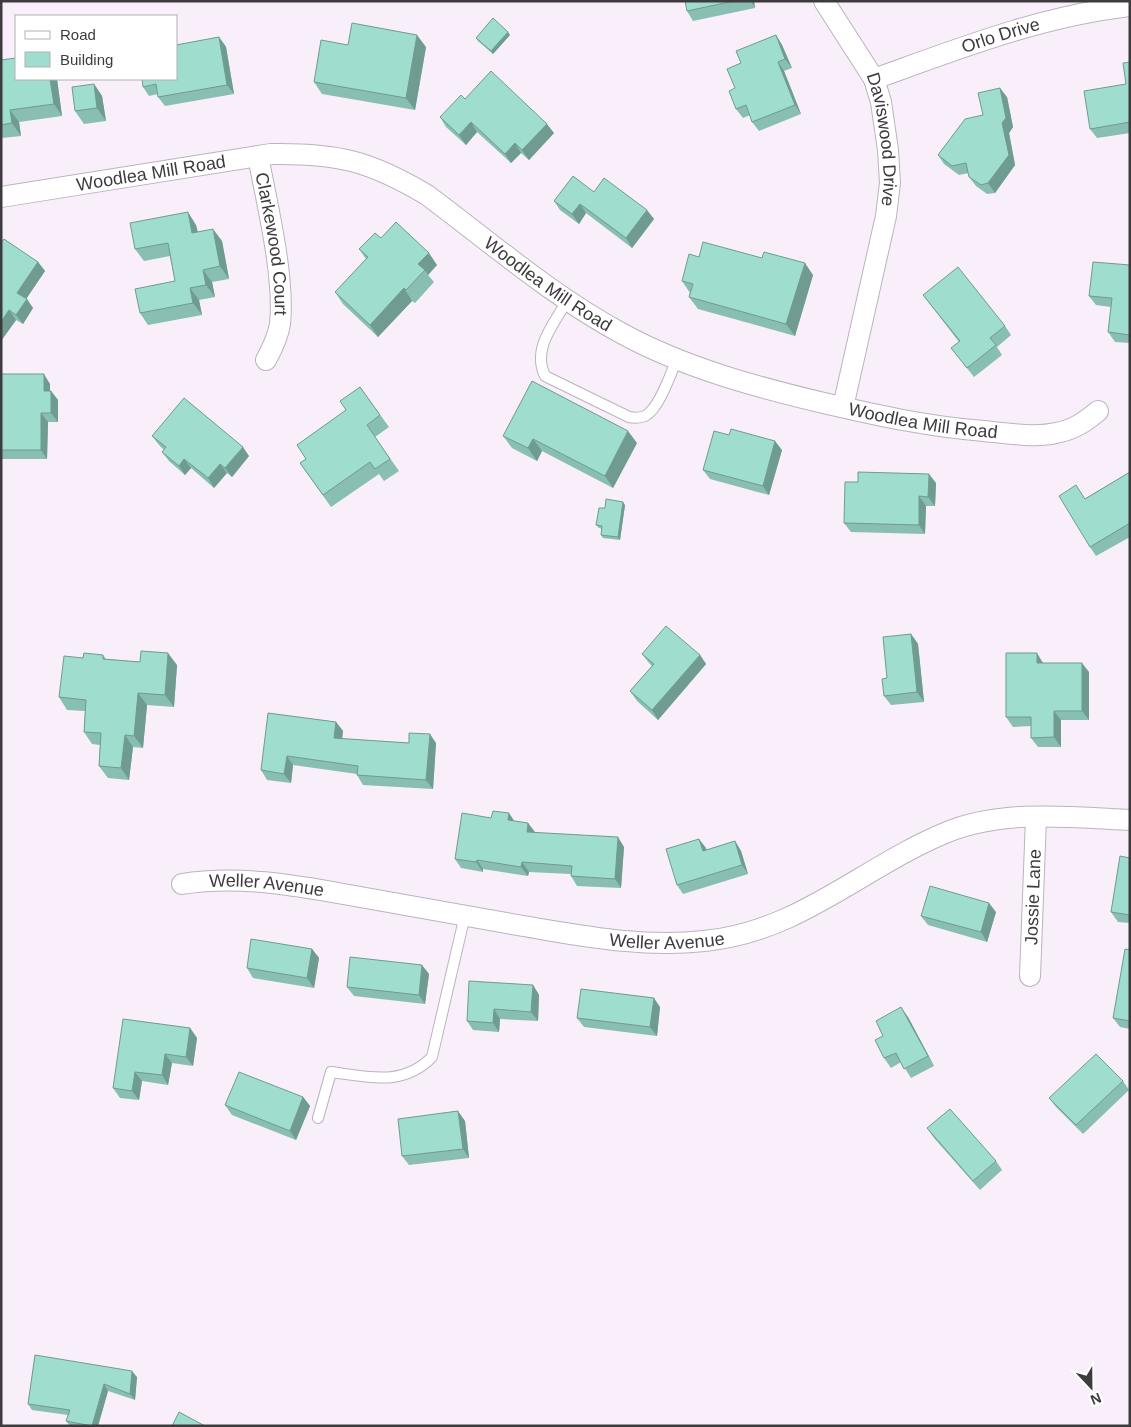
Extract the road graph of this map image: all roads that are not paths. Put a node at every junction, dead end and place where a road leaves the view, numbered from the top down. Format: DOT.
graph roads {
  1 [pos="824,1"];
  2 [pos="1130,6"];
  3 [pos="874,79"];
  4 [pos="258,156"];
  5 [pos="1,197"];
  6 [pos="567,301"];
  7 [pos="677,359"];
  8 [pos="266,360"];
  9 [pos="843,407"];
  10 [pos="1098,410"];
  11 [pos="1036,818"];
  12 [pos="1130,820"];
  13 [pos="182,884"];
  14 [pos="464,916"];
  15 [pos="1030,976"];
  16 [pos="318,1118"];
  1 -- 3 [label="street, Daviswood Drive"];
  2 -- 3 [label="street, Orlo Drive"];
  3 -- 9 [label="street, Daviswood Drive"];
  4 -- 5 [label="street, Woodlea Mill Road"];
  4 -- 6 [label="street, Woodlea Mill Road"];
  4 -- 8 [label="street, Clarkewood Court"];
  6 -- 7 [label="street, Woodlea Mill Road"];
  6 -- 7 [label="lane"];
  7 -- 9 [label="street, Woodlea Mill Road"];
  9 -- 10 [label="street, Woodlea Mill Road"];
  11 -- 12 [label="street, Weller Avenue"];
  11 -- 14 [label="street, Weller Avenue"];
  11 -- 15 [label="street, Jossie Lane"];
  13 -- 14 [label="street, Weller Avenue"];
  14 -- 16 [label="lane"];
}
